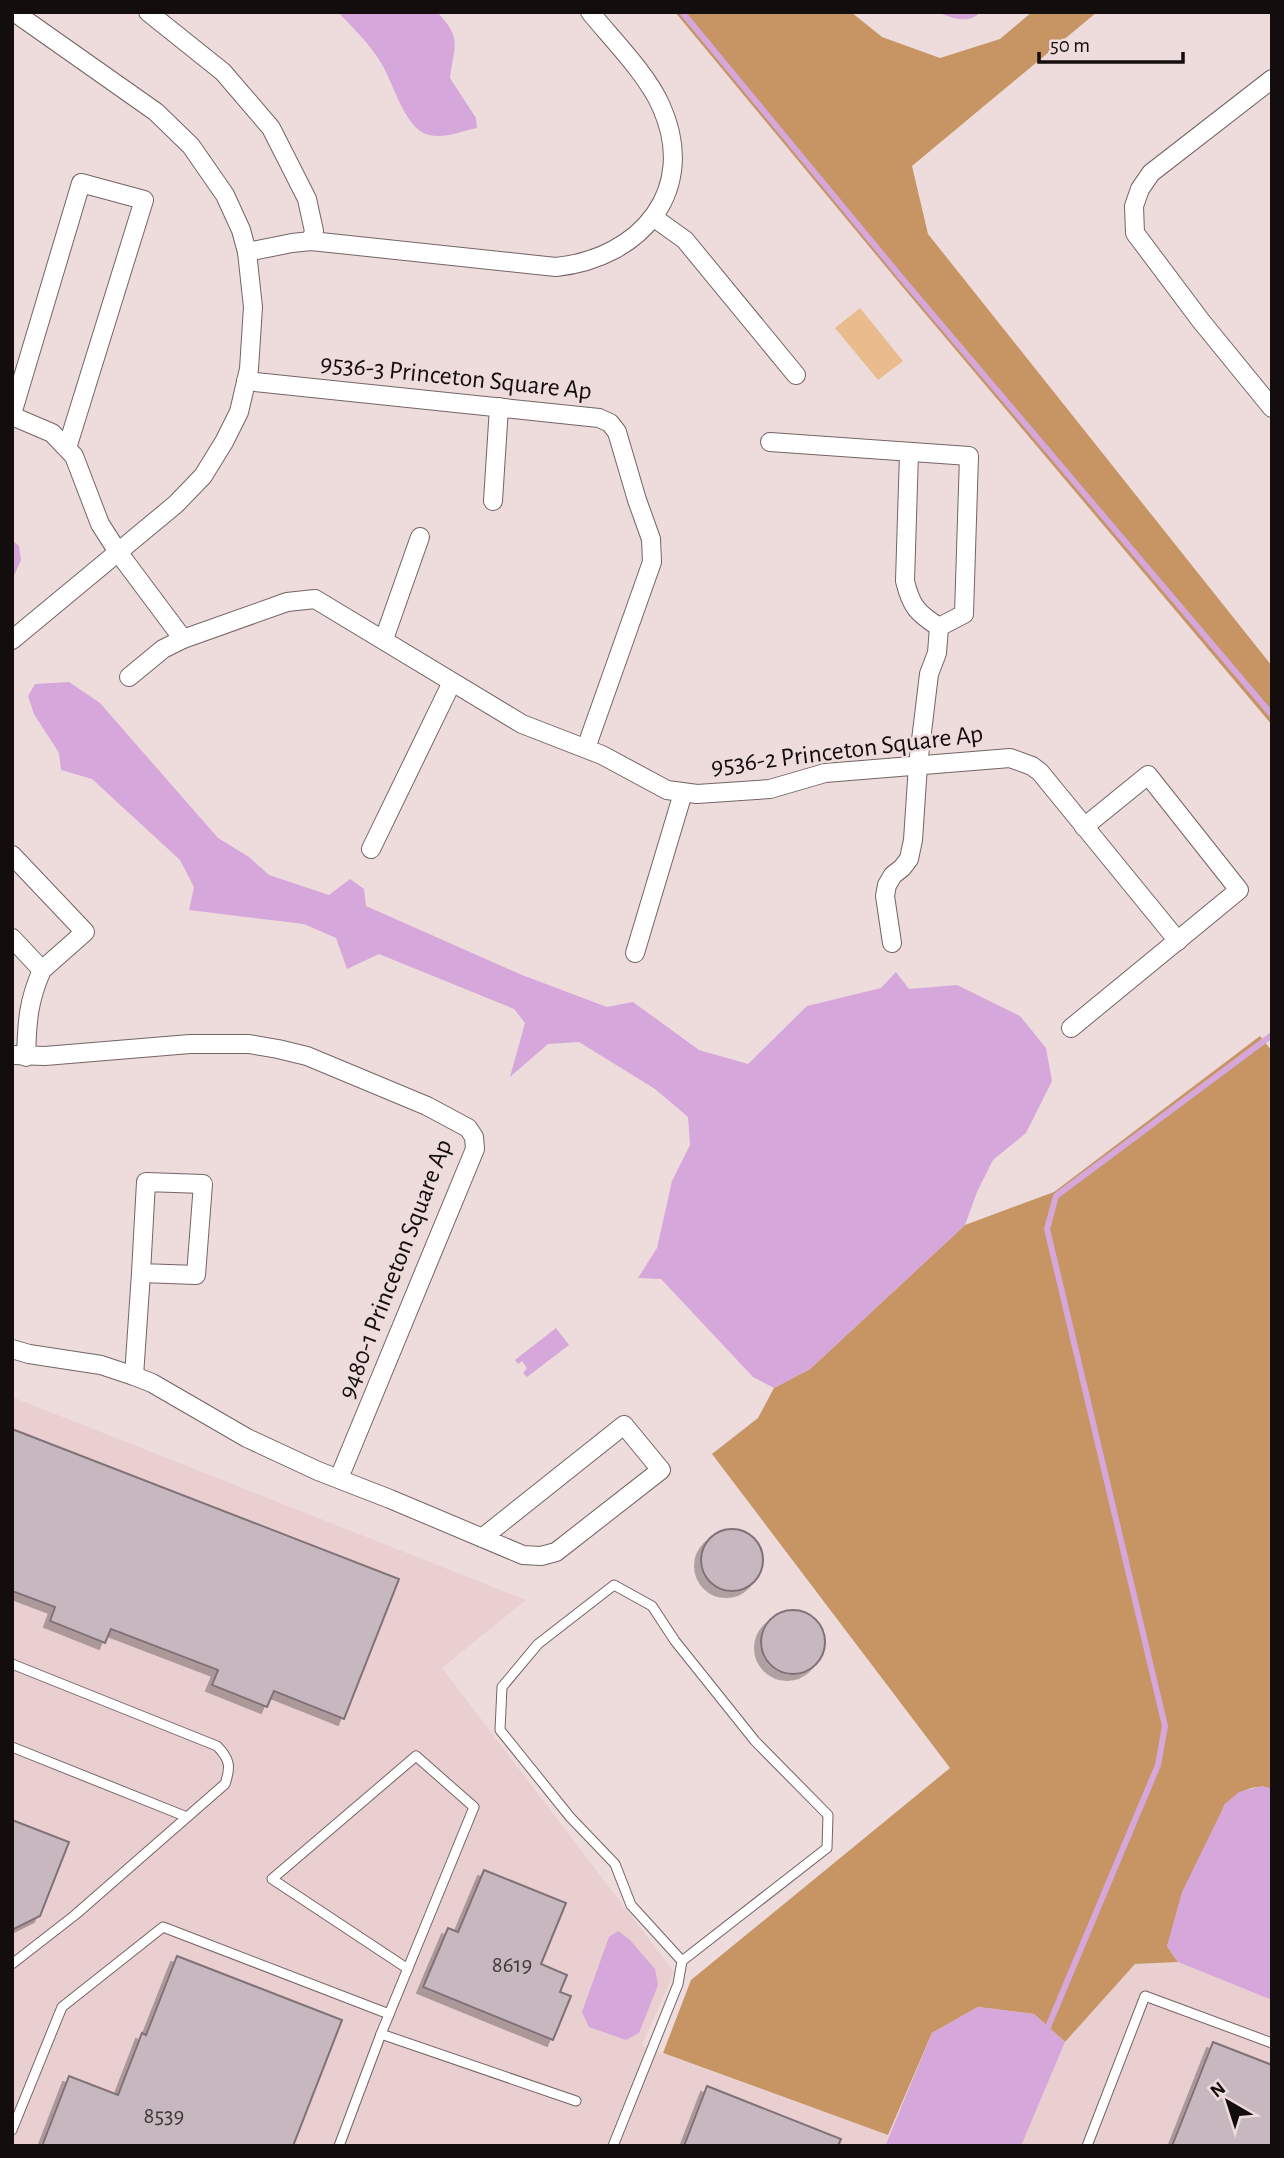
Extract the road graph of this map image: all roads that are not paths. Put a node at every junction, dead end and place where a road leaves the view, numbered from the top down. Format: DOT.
graph roads {
  1 [pos="14,12"];
  2 [pos="148,12"];
  3 [pos="590,12"];
  4 [pos="39,19"];
  5 [pos="1272,79"];
  6 [pos="653,217"];
  7 [pos="311,241"];
  8 [pos="247,252"];
  9 [pos="796,375"];
  10 [pos="246,381"];
  11 [pos="499,407"];
  12 [pos="1272,408"];
  13 [pos="12,415"];
  14 [pos="770,442"];
  15 [pos="67,448"];
  16 [pos="909,453"];
  17 [pos="493,501"];
  18 [pos="420,537"];
  19 [pos="118,552"];
  20 [pos="939,626"];
  21 [pos="183,639"];
  22 [pos="384,639"];
  23 [pos="12,640"];
  24 [pos="129,677"];
  25 [pos="452,682"];
  26 [pos="586,748"];
  27 [pos="918,765"];
  28 [pos="683,793"];
  29 [pos="1084,827"];
  30 [pos="372,849"];
  31 [pos="12,855"];
  32 [pos="12,938"];
  33 [pos="1178,941"];
  34 [pos="892,943"];
  35 [pos="635,953"];
  36 [pos="42,970"];
  37 [pos="1071,1028"];
  38 [pos="19,1056"];
  39 [pos="141,1273"];
  40 [pos="12,1349"];
  41 [pos="134,1376"];
  42 [pos="339,1478"];
  43 [pos="482,1538"];
  44 [pos="12,1664"];
  45 [pos="12,1747"];
  46 [pos="187,1817"];
  47 [pos="681,1961"];
  48 [pos="12,1964"];
  49 [pos="408,1969"];
  50 [pos="389,2014"];
  51 [pos="382,2034"];
  52 [pos="1272,2043"];
  53 [pos="576,2101"];
  54 [pos="12,2130"];
  55 [pos="339,2146"];
  56 [pos="613,2146"];
  57 [pos="1087,2146"];
  1 -- 4 [label="street"];
  2 -- 7 [label="street"];
  3 -- 6 [label="street"];
  4 -- 8 [label="street"];
  5 -- 12 [label="street"];
  6 -- 7 [label="street"];
  6 -- 9 [label="street"];
  7 -- 8 [label="street"];
  8 -- 10 [label="street"];
  10 -- 11 [label="street, 9536-3 Princeton Square Ap"];
  10 -- 19 [label="street"];
  11 -- 17 [label="street"];
  11 -- 26 [label="street, 9536-3 Princeton Square Ap"];
  13 -- 15 [label="street"];
  13 -- 15 [label="street"];
  14 -- 16 [label="street"];
  15 -- 19 [label="street"];
  16 -- 20 [label="street"];
  16 -- 20 [label="street"];
  18 -- 22 [label="street"];
  19 -- 21 [label="street"];
  19 -- 23 [label="street"];
  20 -- 27 [label="street"];
  21 -- 22 [label="street, 9536-2 Princeton Square Ap"];
  21 -- 24 [label="street, 9536-2 Princeton Square Ap"];
  22 -- 25 [label="street, 9536-2 Princeton Square Ap"];
  25 -- 26 [label="street, 9536-2 Princeton Square Ap"];
  25 -- 30 [label="street"];
  26 -- 28 [label="street, 9536-2 Princeton Square Ap"];
  27 -- 28 [label="street, 9536-2 Princeton Square Ap"];
  27 -- 29 [label="street, 9536-2 Princeton Square Ap"];
  27 -- 34 [label="street"];
  28 -- 35 [label="street"];
  29 -- 33 [label="street, 9536-2 Princeton Square Ap"];
  29 -- 33 [label="street"];
  31 -- 36 [label="street"];
  32 -- 36 [label="street"];
  33 -- 37 [label="street"];
  36 -- 38 [label="street"];
  38 -- 42 [label="street, 9480-1 Princeton Square Ap"];
  39 -- 39 [label="street"];
  39 -- 41 [label="street"];
  40 -- 41 [label="street"];
  41 -- 42 [label="street"];
  42 -- 43 [label="street"];
  43 -- 43 [label="street"];
  44 -- 46 [label="lane"];
  45 -- 46 [label="lane"];
  46 -- 48 [label="lane"];
  47 -- 47 [label="lane"];
  47 -- 56 [label="lane"];
  49 -- 49 [label="lane"];
  49 -- 50 [label="lane"];
  50 -- 51 [label="lane"];
  50 -- 54 [label="lane"];
  51 -- 53 [label="lane"];
  51 -- 55 [label="lane"];
  52 -- 57 [label="lane"];
}
